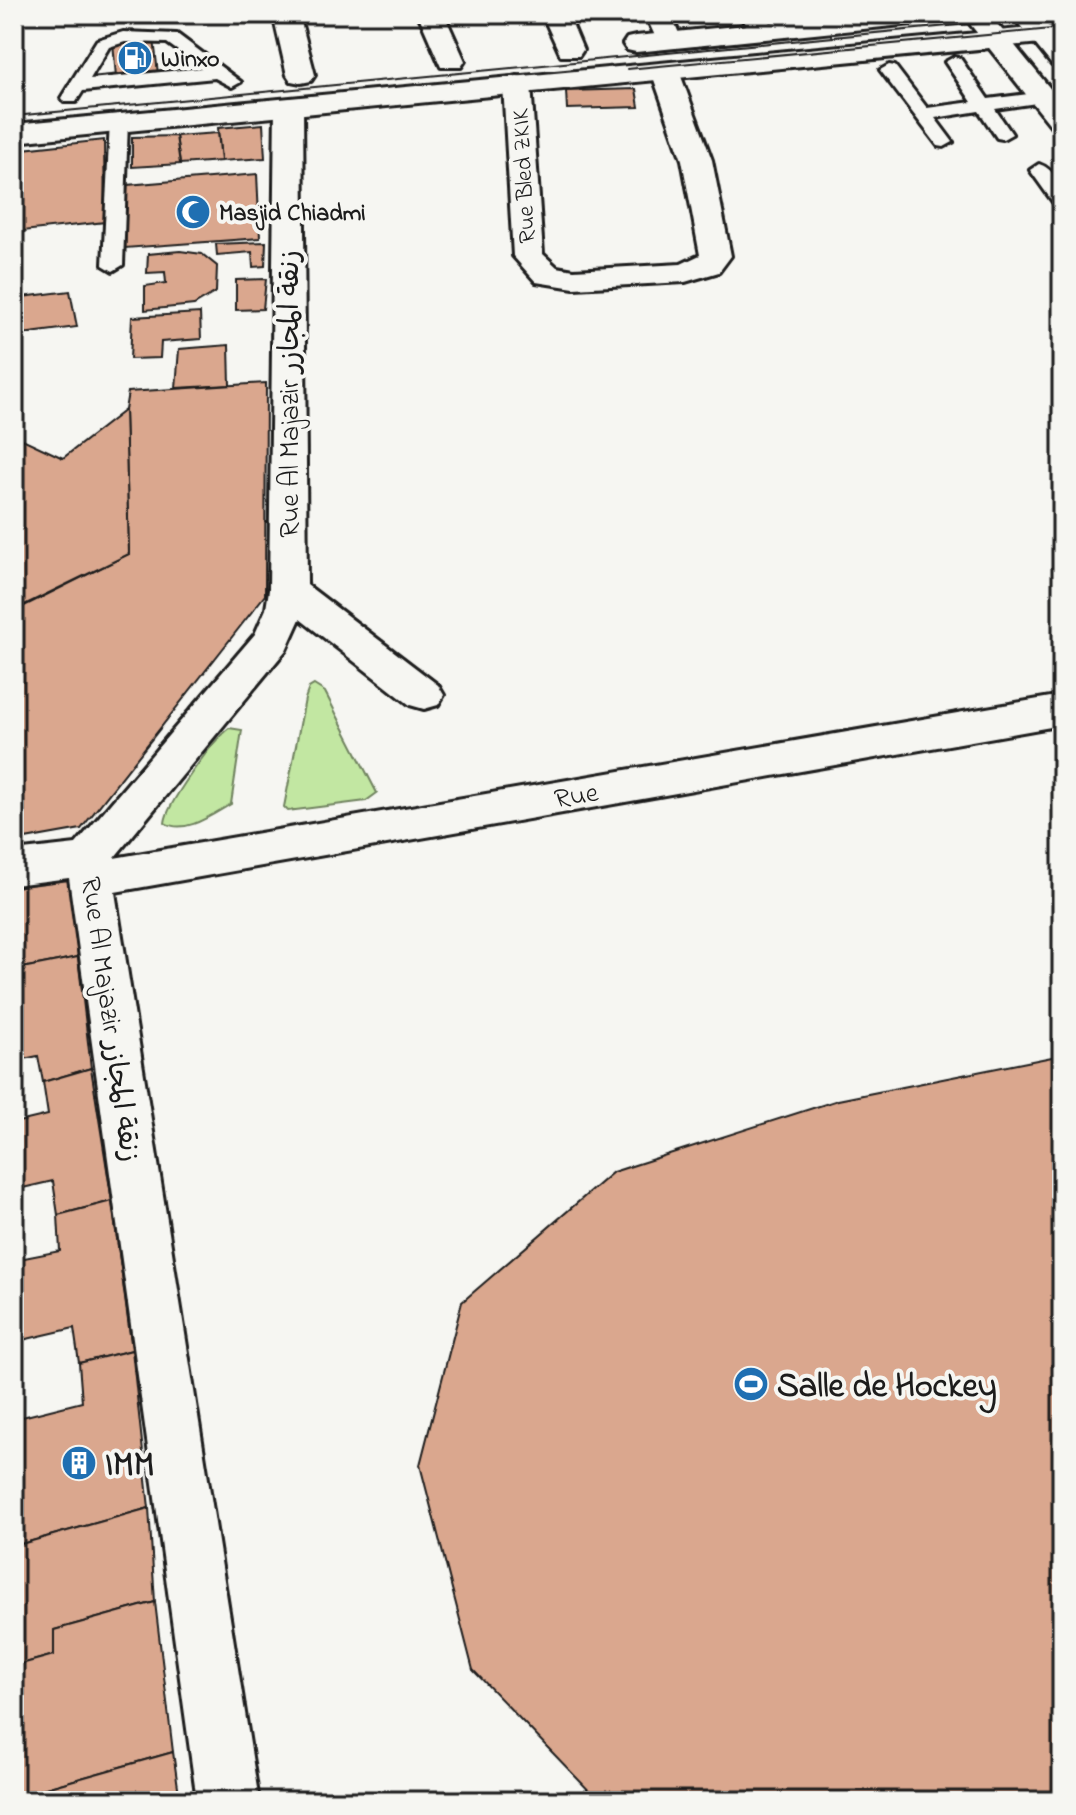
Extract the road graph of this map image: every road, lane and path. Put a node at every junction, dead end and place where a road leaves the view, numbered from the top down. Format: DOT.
graph roads {
  1 [pos="286,14"];
  2 [pos="431,14"];
  3 [pos="555,14"];
  4 [pos="658,14"];
  5 [pos="932,14"];
  6 [pos="975,14"];
  7 [pos="1024,14"];
  8 [pos="851,18"];
  9 [pos="758,22"];
  10 [pos="1052,34"];
  11 [pos="996,40"];
  12 [pos="669,41"];
  13 [pos="570,50"];
  14 [pos="540,53"];
  15 [pos="481,58"];
  16 [pos="1062,59"];
  17 [pos="451,61"];
  18 [pos="954,62"];
  19 [pos="421,63"];
  20 [pos="889,70"];
  21 [pos="665,71"];
  22 [pos="331,72"];
  23 [pos="225,77"];
  24 [pos="281,84"];
  25 [pos="517,84"];
  26 [pos="74,92"];
  27 [pos="1044,97"];
  28 [pos="42,100"];
  29 [pos="983,105"];
  30 [pos="922,114"];
  31 [pos="119,121"];
  32 [pos="1062,121"];
  33 [pos="14,133"];
  34 [pos="1003,134"];
  35 [pos="944,142"];
  36 [pos="1039,170"];
  37 [pos="1062,201"];
  38 [pos="113,265"];
  39 [pos="288,590"];
  40 [pos="424,695"];
  41 [pos="1062,710"];
  42 [pos="14,868"];
  43 [pos="90,869"];
  44 [pos="228,1801"];
  1 -- 24 [label="street, Rue Al Majazir زنقة المجازر"];
  2 -- 17 [label="street"];
  3 -- 13 [label="street"];
  4 -- 12 [label="street"];
  5 -- 8 [label="street"];
  6 -- 11 [label="street"];
  7 -- 10 [label="street"];
  8 -- 9 [label="street"];
  9 -- 12 [label="street"];
  10 -- 11 [label="street"];
  10 -- 16 [label="street"];
  11 -- 21 [label="street"];
  11 -- 27 [label="street"];
  12 -- 13 [label="street"];
  13 -- 14 [label="street"];
  15 -- 17 [label="street"];
  17 -- 19 [label="street"];
  18 -- 29 [label="lane"];
  20 -- 30 [label="lane"];
  21 -- 25 [label="street"];
  21 -- 25 [label="street, Rue Bled ZKIK"];
  22 -- 24 [label="street"];
  23 -- 24 [label="street"];
  23 -- 26 [label="street"];
  23 -- 26 [label="lane"];
  24 -- 25 [label="street"];
  24 -- 31 [label="street"];
  24 -- 39 [label="street, Rue Al Majazir زنقة المجازر"];
  26 -- 28 [label="street"];
  27 -- 29 [label="lane"];
  27 -- 32 [label="street"];
  29 -- 30 [label="lane"];
  29 -- 34 [label="lane"];
  30 -- 35 [label="lane"];
  31 -- 33 [label="street"];
  31 -- 38 [label="lane"];
  36 -- 37 [label="lane"];
  39 -- 40 [label="street"];
  39 -- 43 [label="street, Rue Al Majazir زنقة المجازر"];
  41 -- 43 [label="street, Rue"];
  42 -- 43 [label="street, Rue"];
  43 -- 44 [label="street, Rue Al Majazir زنقة المجازر"];
}
